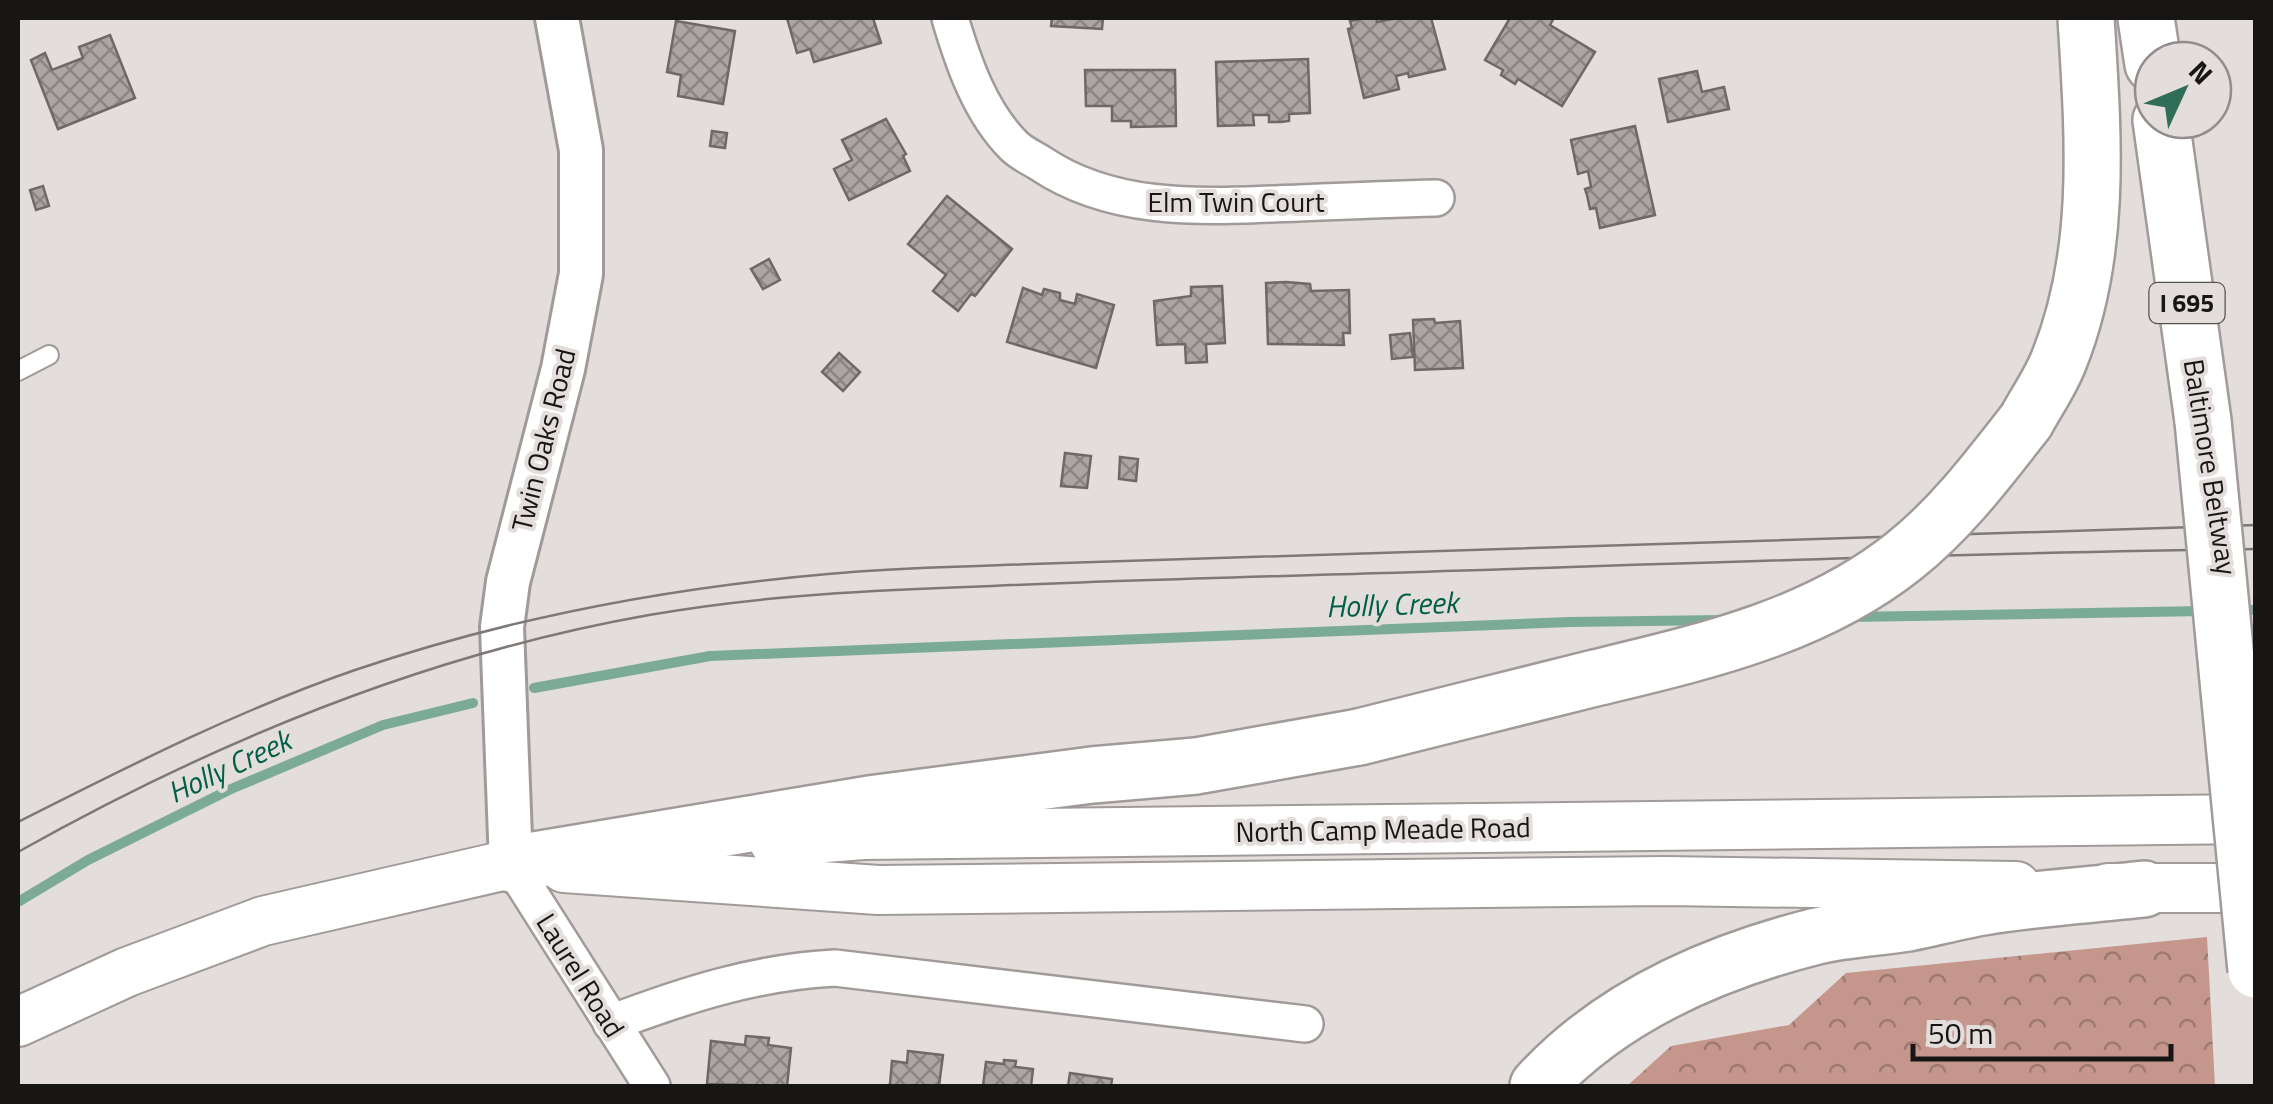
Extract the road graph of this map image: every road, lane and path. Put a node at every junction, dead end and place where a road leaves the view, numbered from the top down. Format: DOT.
graph roads {
  1 [pos="557,18"];
  2 [pos="950,18"];
  3 [pos="2086,18"];
  4 [pos="2164,140"];
  5 [pos="1436,198"];
  6 [pos="49,356"];
  7 [pos="18,371"];
  8 [pos="2203,421"];
  9 [pos="2256,754"];
  10 [pos="2256,819"];
  11 [pos="511,864"];
  12 [pos="2144,888"];
  13 [pos="2256,888"];
  14 [pos="2256,970"];
  15 [pos="18,1022"];
  16 [pos="611,1023"];
  17 [pos="1305,1024"];
  18 [pos="652,1086"];
  19 [pos="1538,1086"];
  1 -- 11 [label="street, Twin Oaks Road"];
  2 -- 5 [label="street, Elm Twin Court"];
  3 -- 11 [label="highway, bridge"];
  4 -- 8 [label="highway, Baltimore Beltway / I 695"];
  6 -- 7 [label="lane"];
  8 -- 9 [label="highway, Baltimore Beltway / I 695, bridge"];
  8 -- 14 [label="highway, bridge"];
  10 -- 11 [label="main road, North Camp Meade Road"];
  11 -- 12 [label="main road, North Camp Meade Road"];
  11 -- 15 [label="main road, North Camp Meade Road"];
  11 -- 16 [label="street, Laurel Road"];
  12 -- 13 [label="main road, North Camp Meade Road"];
  12 -- 19 [label="highway"];
  16 -- 17 [label="street"];
  16 -- 18 [label="street, Laurel Road"];
}
